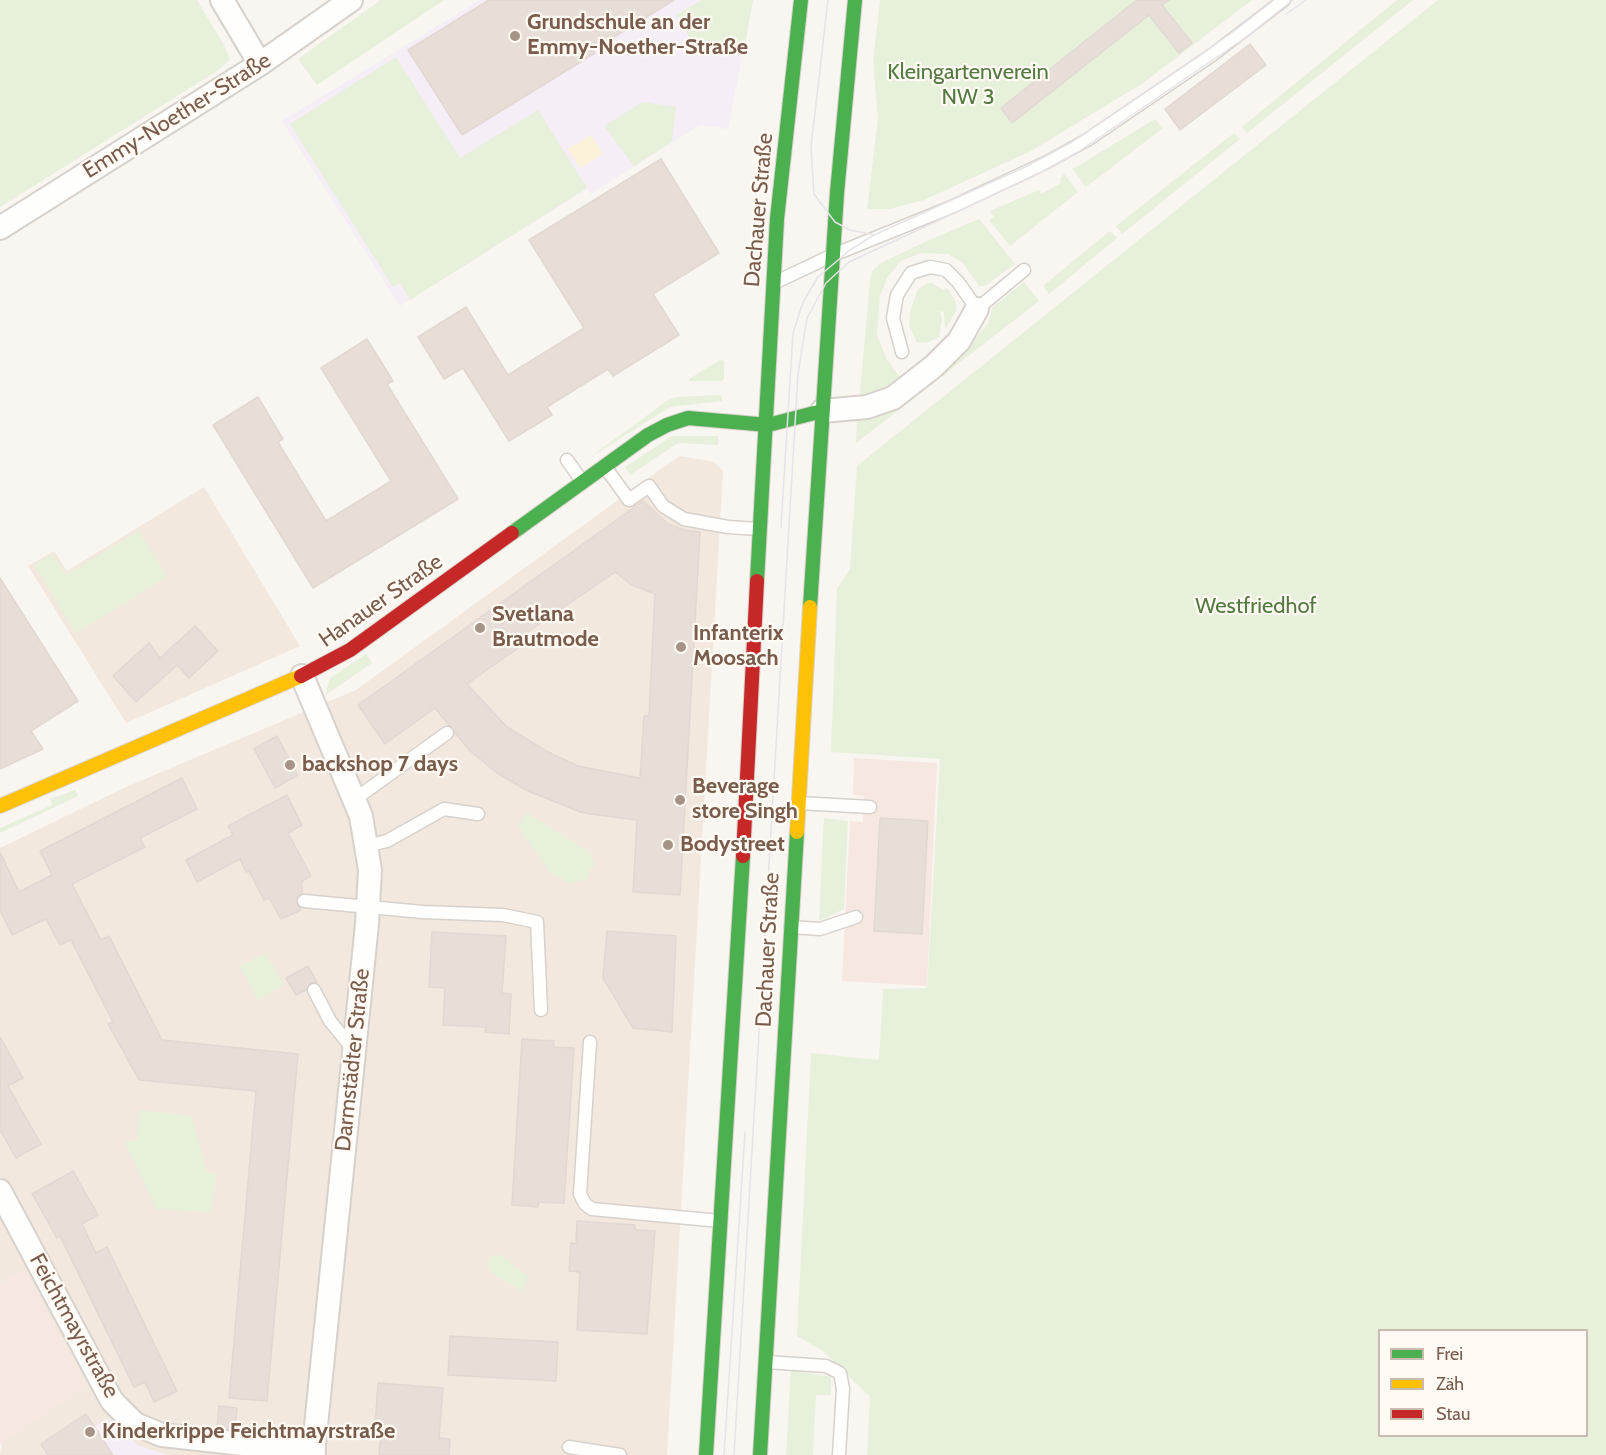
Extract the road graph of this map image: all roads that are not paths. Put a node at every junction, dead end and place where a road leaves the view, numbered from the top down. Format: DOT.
graph roads {
  1 [pos="222,0"];
  2 [pos="351,0"];
  3 [pos="801,0"];
  4 [pos="855,0"];
  5 [pos="1284,0"];
  6 [pos="260,64"];
  7 [pos="0,228"];
  8 [pos="833,255"];
  9 [pos="1024,270"];
  10 [pos="774,283"];
  11 [pos="976,309"];
  12 [pos="902,352"];
  13 [pos="822,411"];
  14 [pos="768,425"];
  15 [pos="567,460"];
  16 [pos="604,466"];
  17 [pos="583,482"];
  18 [pos="760,529"];
  19 [pos="302,676"];
  20 [pos="447,733"];
  21 [pos="355,799"];
  22 [pos="798,803"];
  23 [pos="0,806"];
  24 [pos="870,807"];
  25 [pos="478,814"];
  26 [pos="366,846"];
  27 [pos="304,901"];
  28 [pos="368,907"];
  29 [pos="856,917"];
  30 [pos="791,927"];
  31 [pos="314,990"];
  32 [pos="541,1010"];
  33 [pos="590,1042"];
  34 [pos="353,1049"];
  35 [pos="0,1191"];
  36 [pos="722,1221"];
  37 [pos="765,1362"];
  38 [pos="568,1447"];
  39 [pos="314,1454"];
  40 [pos="620,1455"];
  41 [pos="706,1455"];
  42 [pos="760,1455"];
  43 [pos="839,1455"];
  1 -- 6 [label="street"];
  2 -- 6 [label="street, Emmy-Noether-Straße"];
  3 -- 10 [label="main road, Dachauer Straße"];
  4 -- 8 [label="main road, Dachauer Straße"];
  5 -- 8 [label="lane"];
  6 -- 7 [label="street, Emmy-Noether-Straße"];
  8 -- 10 [label="lane"];
  8 -- 13 [label="main road, Dachauer Straße"];
  9 -- 11 [label="lane"];
  10 -- 14 [label="main road, Dachauer Straße"];
  11 -- 12 [label="lane"];
  11 -- 13 [label="street"];
  13 -- 14 [label="main road"];
  13 -- 22 [label="main road, Dachauer Straße"];
  14 -- 16 [label="main road, Hanauer Straße"];
  14 -- 18 [label="main road, Dachauer Straße"];
  15 -- 17 [label="lane"];
  16 -- 17 [label="main road, Hanauer Straße"];
  16 -- 18 [label="lane"];
  17 -- 19 [label="main road, Hanauer Straße"];
  18 -- 36 [label="main road, Dachauer Straße"];
  19 -- 21 [label="street, Darmstädter Straße"];
  19 -- 23 [label="main road, Hanauer Straße"];
  20 -- 21 [label="lane"];
  21 -- 26 [label="street, Darmstädter Straße"];
  22 -- 24 [label="lane"];
  22 -- 30 [label="main road, Dachauer Straße"];
  25 -- 26 [label="lane"];
  26 -- 28 [label="street, Darmstädter Straße"];
  27 -- 28 [label="lane"];
  28 -- 32 [label="lane"];
  28 -- 34 [label="street, Darmstädter Straße"];
  29 -- 30 [label="lane"];
  30 -- 37 [label="main road, Dachauer Straße"];
  31 -- 34 [label="lane"];
  33 -- 36 [label="lane"];
  34 -- 39 [label="street, Darmstädter Straße"];
  35 -- 39 [label="street, Feichtmayrstraße"];
  36 -- 41 [label="main road, Dachauer Straße"];
  37 -- 42 [label="main road, Dachauer Straße"];
  37 -- 43 [label="lane"];
  38 -- 40 [label="lane"];
}
